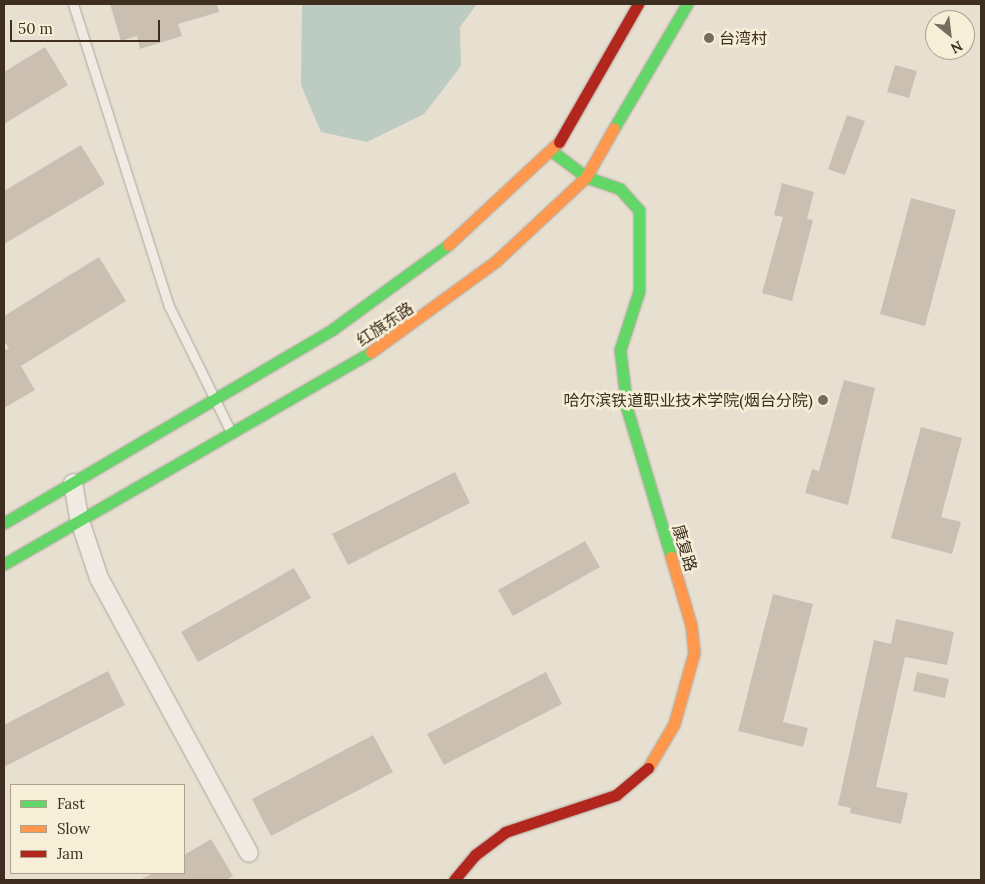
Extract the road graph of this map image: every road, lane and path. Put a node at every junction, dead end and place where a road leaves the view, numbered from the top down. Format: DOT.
graph roads {
  1 [pos="73,4"];
  2 [pos="638,4"];
  3 [pos="687,4"];
  4 [pos="554,152"];
  5 [pos="586,177"];
  6 [pos="215,402"];
  7 [pos="232,434"];
  8 [pos="73,483"];
  9 [pos="80,521"];
  10 [pos="4,522"];
  11 [pos="4,564"];
  12 [pos="249,853"];
  13 [pos="454,880"];
  1 -- 6 [label="lane"];
  2 -- 4 [label="main road, 红旗东路"];
  3 -- 5 [label="main road, 红旗东路"];
  4 -- 5 [label="main road, 康复路"];
  4 -- 6 [label="main road, 红旗东路"];
  5 -- 7 [label="main road, 红旗东路"];
  5 -- 13 [label="main road, 康复路"];
  6 -- 7 [label="lane"];
  6 -- 8 [label="main road, 红旗东路"];
  7 -- 9 [label="main road, 红旗东路"];
  8 -- 9 [label="street"];
  8 -- 10 [label="main road, 红旗东路"];
  9 -- 11 [label="main road, 红旗东路"];
  9 -- 12 [label="street"];
}
